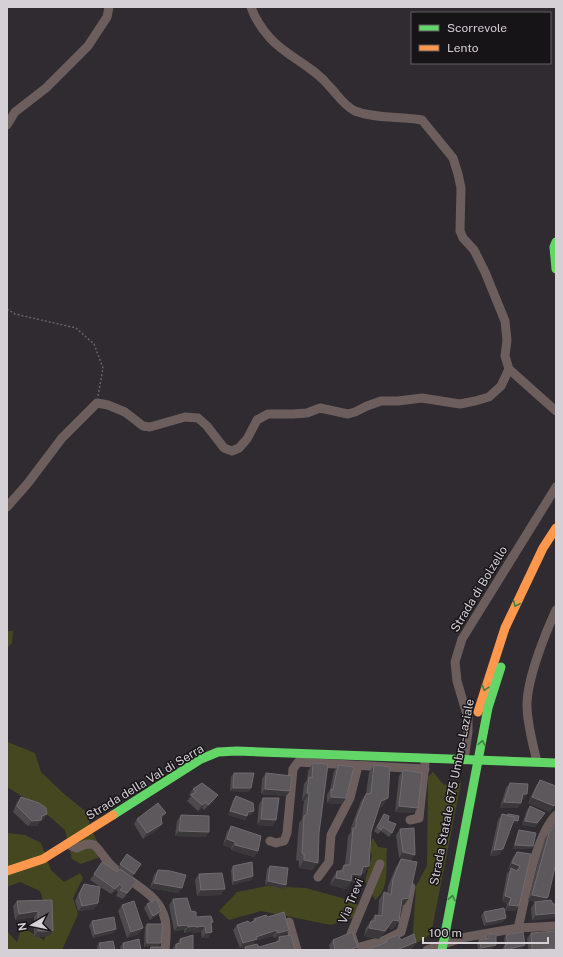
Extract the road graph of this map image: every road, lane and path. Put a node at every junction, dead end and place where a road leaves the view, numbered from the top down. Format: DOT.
graph roads {
  1 [pos="109,7"];
  2 [pos="251,7"];
  3 [pos="7,125"];
  4 [pos="556,242"];
  5 [pos="556,269"];
  6 [pos="7,309"];
  7 [pos="509,369"];
  8 [pos="97,403"];
  9 [pos="556,411"];
  10 [pos="556,487"];
  11 [pos="7,507"];
  12 [pos="555,530"];
  13 [pos="556,610"];
  14 [pos="496,666"];
  15 [pos="426,758"];
  16 [pos="464,760"];
  17 [pos="537,762"];
  18 [pos="556,763"];
  19 [pos="358,766"];
  20 [pos="425,769"];
  21 [pos="556,815"];
  22 [pos="410,820"];
  23 [pos="270,841"];
  24 [pos="67,844"];
  25 [pos="380,864"];
  26 [pos="7,871"];
  27 [pos="318,877"];
  28 [pos="413,877"];
  29 [pos="289,922"];
  30 [pos="556,926"];
  31 [pos="518,928"];
  32 [pos="356,949"];
  33 [pos="164,950"];
  34 [pos="297,950"];
  35 [pos="428,950"];
  36 [pos="433,950"];
  37 [pos="442,950"];
  1 -- 3 [label="street"];
  2 -- 7 [label="street"];
  4 -- 5 [label="main road"];
  6 -- 8 [label="path"];
  7 -- 8 [label="street"];
  7 -- 9 [label="street"];
  8 -- 11 [label="street"];
  10 -- 16 [label="street, Strada di Bolzello"];
  12 -- 14 [label="main road, Strada Statale 675 Umbro-Laziale"];
  13 -- 17 [label="street"];
  14 -- 36 [label="main road, Strada Statale 675 Umbro-Laziale, one-way"];
  37 -- 14 [label="main road, Strada Statale 675 Umbro-Laziale, one-way, bridge"];
  15 -- 16 [label="main road, Strada della Val di Serra"];
  15 -- 20 [label="street"];
  15 -- 24 [label="main road, Strada della Val di Serra"];
  16 -- 17 [label="main road, Strada della Val di Serra"];
  17 -- 18 [label="main road, Strada della Val di Serra"];
  19 -- 20 [label="street"];
  19 -- 23 [label="street"];
  19 -- 27 [label="street"];
  20 -- 22 [label="street"];
  21 -- 31 [label="street"];
  24 -- 26 [label="main road, Strada della Val di Serra"];
  24 -- 33 [label="street"];
  25 -- 32 [label="street, Via Trevi"];
  28 -- 32 [label="street, Via Trevi"];
  29 -- 34 [label="street"];
  30 -- 31 [label="street"];
  31 -- 35 [label="street"];
}
